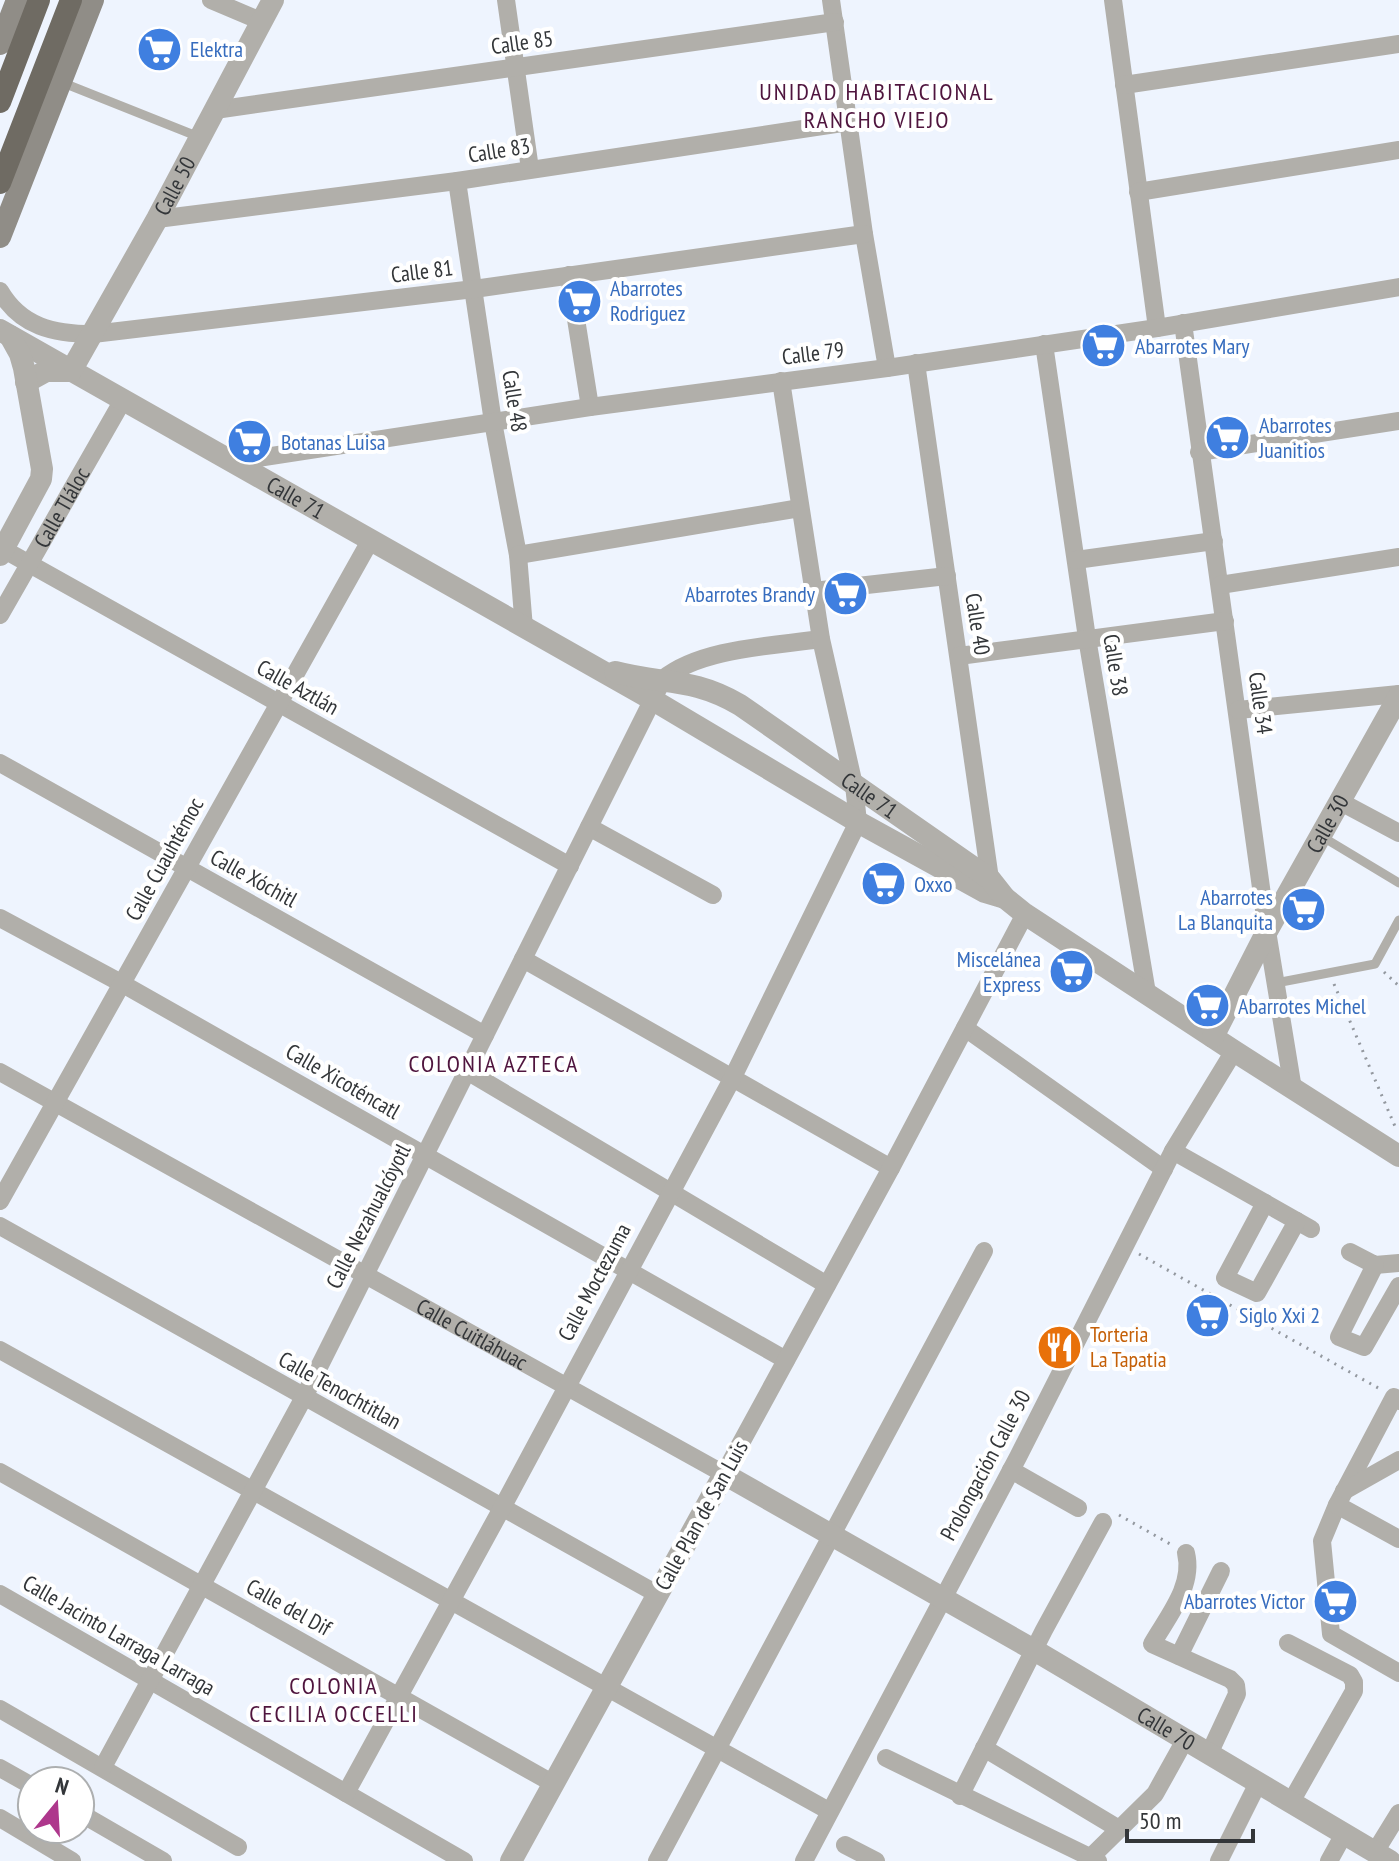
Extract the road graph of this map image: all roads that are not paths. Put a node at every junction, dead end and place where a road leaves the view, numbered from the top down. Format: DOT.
graph roads {
  1 [pos="17,0"];
  2 [pos="39,0"];
  3 [pos="71,0"];
  4 [pos="93,0"];
  5 [pos="211,0"];
  6 [pos="273,0"];
  7 [pos="506,0"];
  8 [pos="831,0"];
  9 [pos="1113,0"];
  10 [pos="261,21"];
  11 [pos="835,22"];
  12 [pos="0,44"];
  13 [pos="1399,44"];
  14 [pos="516,67"];
  15 [pos="61,82"];
  16 [pos="1124,85"];
  17 [pos="0,102"];
  18 [pos="215,110"];
  19 [pos="849,122"];
  20 [pos="200,138"];
  21 [pos="1399,150"];
  22 [pos="530,169"];
  23 [pos="457,181"];
  24 [pos="0,183"];
  25 [pos="1138,192"];
  26 [pos="157,219"];
  27 [pos="864,234"];
  28 [pos="0,237"];
  29 [pos="569,275"];
  30 [pos="1399,287"];
  31 [pos="474,289"];
  32 [pos="0,291"];
  33 [pos="1183,323"];
  34 [pos="1157,328"];
  35 [pos="3,334"];
  36 [pos="93,334"];
  37 [pos="1044,344"];
  38 [pos="916,363"];
  39 [pos="887,368"];
  40 [pos="71,371"];
  41 [pos="781,381"];
  42 [pos="26,382"];
  43 [pos="123,400"];
  44 [pos="590,407"];
  45 [pos="1399,421"];
  46 [pos="493,422"];
  47 [pos="1199,452"];
  48 [pos="232,462"];
  49 [pos="800,508"];
  50 [pos="370,541"];
  51 [pos="1214,541"];
  52 [pos="2,552"];
  53 [pos="518,555"];
  54 [pos="1399,557"];
  55 [pos="1076,560"];
  56 [pos="28,564"];
  57 [pos="947,576"];
  58 [pos="1220,585"];
  59 [pos="813,591"];
  60 [pos="0,615"];
  61 [pos="1225,621"];
  62 [pos="524,628"];
  63 [pos="1087,638"];
  64 [pos="821,639"];
  65 [pos="959,656"];
  66 [pos="590,666"];
  67 [pos="663,679"];
  68 [pos="1399,695"];
  69 [pos="653,700"];
  70 [pos="278,703"];
  71 [pos="1238,710"];
  72 [pos="0,763"];
  73 [pos="854,785"];
  74 [pos="1339,801"];
  75 [pos="858,822"];
  76 [pos="589,827"];
  77 [pos="1399,833"];
  78 [pos="1321,836"];
  79 [pos="570,866"];
  80 [pos="187,867"];
  81 [pos="1399,883"];
  82 [pos="993,890"];
  83 [pos="713,895"];
  84 [pos="1025,914"];
  85 [pos="0,918"];
  86 [pos="1399,920"];
  87 [pos="1267,931"];
  88 [pos="1396,936"];
  89 [pos="523,959"];
  90 [pos="121,983"];
  91 [pos="1276,983"];
  92 [pos="1147,993"];
  93 [pos="965,1028"];
  94 [pos="485,1035"];
  95 [pos="1213,1037"];
  96 [pos="1234,1051"];
  97 [pos="467,1071"];
  98 [pos="0,1072"];
  99 [pos="732,1079"];
  100 [pos="1293,1089"];
  101 [pos="55,1102"];
  102 [pos="1173,1151"];
  103 [pos="425,1156"];
  104 [pos="1399,1156"];
  105 [pos="891,1168"];
  106 [pos="1164,1169"];
  107 [pos="670,1193"];
  108 [pos="0,1201"];
  109 [pos="1265,1203"];
  110 [pos="0,1226"];
  111 [pos="984,1251"];
  112 [pos="1350,1252"];
  113 [pos="1399,1263"];
  114 [pos="1375,1265"];
  115 [pos="628,1271"];
  116 [pos="365,1275"];
  117 [pos="827,1285"];
  118 [pos="1399,1286"];
  119 [pos="0,1350"];
  120 [pos="786,1360"];
  121 [pos="566,1386"];
  122 [pos="304,1397"];
  123 [pos="1396,1399"];
  124 [pos="1399,1460"];
  125 [pos="1011,1470"];
  126 [pos="0,1472"];
  127 [pos="724,1474"];
  128 [pos="255,1492"];
  129 [pos="1340,1498"];
  130 [pos="502,1508"];
  131 [pos="1078,1508"];
  132 [pos="1103,1522"];
  133 [pos="833,1534"];
  134 [pos="1399,1539"];
  135 [pos="1186,1553"];
  136 [pos="1221,1571"];
  137 [pos="202,1586"];
  138 [pos="1184,1589"];
  139 [pos="0,1594"];
  140 [pos="657,1594"];
  141 [pos="1208,1596"];
  142 [pos="942,1597"];
  143 [pos="451,1601"];
  144 [pos="1288,1643"];
  145 [pos="1034,1650"];
  146 [pos="1179,1656"];
  147 [pos="1399,1673"];
  148 [pos="150,1680"];
  149 [pos="606,1687"];
  150 [pos="399,1697"];
  151 [pos="0,1709"];
  152 [pos="1185,1740"];
  153 [pos="984,1748"];
  154 [pos="717,1749"];
  155 [pos="1209,1754"];
  156 [pos="886,1758"];
  157 [pos="103,1767"];
  158 [pos="1258,1783"];
  159 [pos="554,1784"];
  160 [pos="346,1793"];
  161 [pos="960,1796"];
  162 [pos="1291,1802"];
  163 [pos="829,1811"];
  164 [pos="1399,1813"];
  165 [pos="0,1818"];
  166 [pos="96,1822"];
  167 [pos="1119,1829"];
  168 [pos="1344,1834"];
  169 [pos="845,1845"];
  170 [pos="238,1847"];
  171 [pos="1383,1857"];
  172 [pos="1094,1859"];
  173 [pos="72,1861"];
  174 [pos="163,1861"];
  175 [pos="464,1861"];
  176 [pos="511,1861"];
  177 [pos="657,1861"];
  178 [pos="804,1861"];
  179 [pos="876,1861"];
  180 [pos="1219,1861"];
  181 [pos="1329,1861"];
  1 -- 12 [label="main road"];
  2 -- 17 [label="highway"];
  3 -- 24 [label="highway"];
  4 -- 15 [label="main road"];
  5 -- 10 [label="street"];
  6 -- 10 [label="street, Calle 50"];
  7 -- 14 [label="street"];
  8 -- 11 [label="street"];
  9 -- 16 [label="street"];
  10 -- 18 [label="street, Calle 50"];
  11 -- 14 [label="street, Calle 85"];
  11 -- 19 [label="street"];
  13 -- 16 [label="street"];
  14 -- 18 [label="street, Calle 85"];
  14 -- 22 [label="street"];
  15 -- 20 [label="lane"];
  15 -- 28 [label="main road"];
  16 -- 25 [label="street"];
  18 -- 20 [label="street, Calle 50"];
  19 -- 22 [label="street, Calle 83"];
  19 -- 27 [label="street"];
  20 -- 26 [label="street, Calle 50"];
  21 -- 25 [label="street"];
  22 -- 23 [label="street, Calle 83"];
  23 -- 26 [label="street, Calle 83"];
  23 -- 31 [label="street, Calle 48"];
  25 -- 34 [label="street"];
  26 -- 36 [label="street, Calle 50"];
  27 -- 29 [label="street, Calle 81"];
  27 -- 39 [label="street"];
  29 -- 31 [label="street, Calle 81"];
  29 -- 44 [label="street"];
  30 -- 33 [label="street, Calle 79"];
  31 -- 36 [label="street, Calle 81"];
  31 -- 46 [label="street, Calle 48"];
  32 -- 36 [label="street, Calle 81"];
  33 -- 34 [label="street, Calle 79"];
  33 -- 47 [label="street, Calle 34"];
  34 -- 37 [label="street, Calle 79"];
  35 -- 40 [label="street, Calle 71"];
  35 -- 42 [label="street, Calle Tláloc"];
  36 -- 40 [label="street, Calle 50"];
  37 -- 38 [label="street, Calle 79"];
  37 -- 55 [label="street, Calle 38"];
  38 -- 39 [label="street, Calle 79"];
  38 -- 57 [label="street, Calle 40"];
  39 -- 41 [label="street, Calle 79"];
  40 -- 42 [label="street"];
  40 -- 43 [label="street, Calle 71"];
  41 -- 44 [label="street, Calle 79"];
  41 -- 49 [label="street"];
  42 -- 52 [label="street, Calle Tláloc"];
  43 -- 48 [label="street, Calle 71"];
  43 -- 56 [label="street, Calle Tláloc"];
  44 -- 46 [label="street, Calle 79"];
  45 -- 47 [label="street"];
  46 -- 48 [label="street, Calle 79"];
  46 -- 53 [label="street, Calle 48"];
  47 -- 51 [label="street, Calle 34"];
  48 -- 50 [label="street, Calle 71"];
  49 -- 53 [label="street"];
  49 -- 59 [label="street"];
  50 -- 62 [label="street, Calle 71"];
  50 -- 70 [label="street, Calle Cuauhtémoc"];
  51 -- 55 [label="street"];
  51 -- 58 [label="street, Calle 34"];
  52 -- 56 [label="street, Calle Aztlán"];
  53 -- 62 [label="street, Calle 48"];
  54 -- 58 [label="street"];
  55 -- 63 [label="street, Calle 38"];
  56 -- 60 [label="street, Calle Tláloc"];
  56 -- 70 [label="street, Calle Aztlán"];
  57 -- 59 [label="street"];
  57 -- 65 [label="street, Calle 40"];
  58 -- 61 [label="street, Calle 34"];
  59 -- 64 [label="street"];
  61 -- 63 [label="street"];
  61 -- 71 [label="street, Calle 34"];
  62 -- 66 [label="street, Calle 71"];
  63 -- 65 [label="street"];
  63 -- 92 [label="street, Calle 38"];
  64 -- 67 [label="street"];
  64 -- 73 [label="street"];
  65 -- 82 [label="street, Calle 40"];
  66 -- 67 [label="street, Calle 71"];
  66 -- 69 [label="street, Calle 71"];
  67 -- 69 [label="street, Calle Nezahualcóyotl"];
  67 -- 73 [label="street, Calle 71"];
  68 -- 71 [label="street"];
  68 -- 74 [label="street, Calle 30"];
  69 -- 75 [label="street, Calle 71"];
  69 -- 76 [label="street, Calle Nezahualcóyotl"];
  70 -- 79 [label="street, Calle Aztlán"];
  70 -- 80 [label="street, Calle Cuauhtémoc"];
  71 -- 87 [label="street, Calle 34"];
  72 -- 80 [label="street, Calle Xóchitl"];
  73 -- 75 [label="street"];
  73 -- 82 [label="street, Calle 71"];
  74 -- 77 [label="street"];
  74 -- 78 [label="street, Calle 30"];
  75 -- 82 [label="street, Calle 71"];
  75 -- 99 [label="street, Calle Moctezuma"];
  76 -- 79 [label="street, Calle Nezahualcóyotl"];
  76 -- 83 [label="street"];
  78 -- 81 [label="lane"];
  78 -- 87 [label="street, Calle 30"];
  79 -- 89 [label="street, Calle Nezahualcóyotl"];
  80 -- 90 [label="street, Calle Cuauhtémoc"];
  80 -- 94 [label="street, Calle Xóchitl"];
  82 -- 84 [label="street, Calle 71"];
  84 -- 92 [label="street, Calle 71"];
  84 -- 93 [label="street, Calle Plan de San Luis"];
  85 -- 90 [label="street, Calle Xicoténcatl"];
  86 -- 88 [label="lane"];
  87 -- 91 [label="street, Calle 34"];
  87 -- 95 [label="street, Calle 30"];
  88 -- 91 [label="lane"];
  89 -- 94 [label="street, Calle Nezahualcóyotl"];
  89 -- 99 [label="street"];
  90 -- 101 [label="street, Calle Cuauhtémoc"];
  90 -- 103 [label="street, Calle Xicoténcatl"];
  91 -- 100 [label="street, Calle 34"];
  92 -- 95 [label="street, Calle 71"];
  93 -- 105 [label="street, Calle Plan de San Luis"];
  93 -- 106 [label="street"];
  94 -- 97 [label="street, Calle Nezahualcóyotl"];
  95 -- 96 [label="street, Calle 71"];
  96 -- 100 [label="street, Calle 71"];
  96 -- 102 [label="street, Prolongación Calle 30"];
  97 -- 103 [label="street, Calle Nezahualcóyotl"];
  97 -- 107 [label="street"];
  98 -- 101 [label="street, Calle Cuitláhuac"];
  99 -- 105 [label="street"];
  99 -- 107 [label="street, Calle Moctezuma"];
  100 -- 104 [label="street, Calle 71"];
  101 -- 108 [label="street, Calle Cuauhtémoc"];
  101 -- 116 [label="street, Calle Cuitláhuac"];
  102 -- 106 [label="street, Prolongación Calle 30"];
  102 -- 109 [label="street"];
  103 -- 115 [label="street, Calle Xicoténcatl"];
  103 -- 116 [label="street, Calle Nezahualcóyotl"];
  105 -- 117 [label="street, Calle Plan de San Luis"];
  106 -- 125 [label="street, Prolongación Calle 30"];
  107 -- 115 [label="street, Calle Moctezuma"];
  107 -- 117 [label="street"];
  109 -- 109 [label="street"];
  110 -- 122 [label="street, Calle Tenochtitlan"];
  111 -- 133 [label="street"];
  112 -- 114 [label="street"];
  113 -- 114 [label="street"];
  114 -- 118 [label="street"];
  115 -- 120 [label="street, Calle Xicoténcatl"];
  115 -- 121 [label="street, Calle Moctezuma"];
  116 -- 121 [label="street, Calle Cuitláhuac"];
  116 -- 122 [label="street, Calle Nezahualcóyotl"];
  117 -- 120 [label="street, Calle Plan de San Luis"];
  119 -- 128 [label="street"];
  120 -- 127 [label="street, Calle Plan de San Luis"];
  121 -- 127 [label="street, Calle Cuitláhuac"];
  121 -- 130 [label="street, Calle Moctezuma"];
  122 -- 128 [label="street, Calle Nezahualcóyotl"];
  122 -- 130 [label="street, Calle Tenochtitlan"];
  123 -- 129 [label="street"];
  124 -- 129 [label="street"];
  125 -- 131 [label="street"];
  125 -- 142 [label="street, Prolongación Calle 30"];
  126 -- 137 [label="street, Calle del Dif"];
  127 -- 133 [label="street, Calle Cuitláhuac"];
  127 -- 140 [label="street, Calle Plan de San Luis"];
  128 -- 137 [label="street, Calle Nezahualcóyotl"];
  128 -- 143 [label="street"];
  129 -- 134 [label="street"];
  129 -- 147 [label="street"];
  130 -- 140 [label="street, Calle Tenochtitlan"];
  130 -- 143 [label="street, Calle Moctezuma"];
  132 -- 145 [label="street"];
  133 -- 142 [label="street, Calle Cuitláhuac"];
  133 -- 154 [label="street"];
  135 -- 138 [label="street"];
  136 -- 141 [label="street"];
  137 -- 148 [label="street, Calle Nezahualcóyotl"];
  137 -- 150 [label="street, Calle del Dif"];
  138 -- 141 [label="street"];
  138 -- 146 [label="street"];
  139 -- 148 [label="street, Calle Jacinto Larraga Larraga"];
  140 -- 149 [label="street, Calle Plan de San Luis"];
  141 -- 146 [label="street"];
  142 -- 145 [label="street, Calle 70"];
  142 -- 163 [label="street, Prolongación Calle 30"];
  143 -- 149 [label="street"];
  143 -- 150 [label="street, Calle Moctezuma"];
  144 -- 162 [label="street"];
  145 -- 152 [label="street, Calle 70"];
  145 -- 153 [label="street"];
  146 -- 155 [label="street"];
  148 -- 157 [label="street, Calle Nezahualcóyotl"];
  148 -- 160 [label="street, Calle Jacinto Larraga Larraga"];
  149 -- 154 [label="street"];
  149 -- 159 [label="street, Calle Plan de San Luis"];
  150 -- 159 [label="street, Calle del Dif"];
  150 -- 160 [label="street, Calle Moctezuma"];
  151 -- 157 [label="street"];
  152 -- 155 [label="street, Calle 70"];
  152 -- 167 [label="street"];
  153 -- 161 [label="street"];
  153 -- 167 [label="street"];
  154 -- 163 [label="street"];
  154 -- 177 [label="street"];
  155 -- 158 [label="street, Calle 70"];
  156 -- 161 [label="street"];
  157 -- 170 [label="street"];
  158 -- 162 [label="street, Calle 70"];
  158 -- 180 [label="street"];
  159 -- 176 [label="street, Calle Plan de San Luis"];
  160 -- 175 [label="street, Calle Jacinto Larraga Larraga"];
  161 -- 172 [label="street"];
  162 -- 168 [label="street, Calle 70"];
  163 -- 178 [label="street, Prolongación Calle 30"];
  164 -- 171 [label="street"];
  165 -- 173 [label="street"];
  166 -- 174 [label="street"];
  167 -- 172 [label="street"];
  168 -- 171 [label="street, Calle 70"];
  168 -- 181 [label="street"];
  169 -- 179 [label="street"];
}
